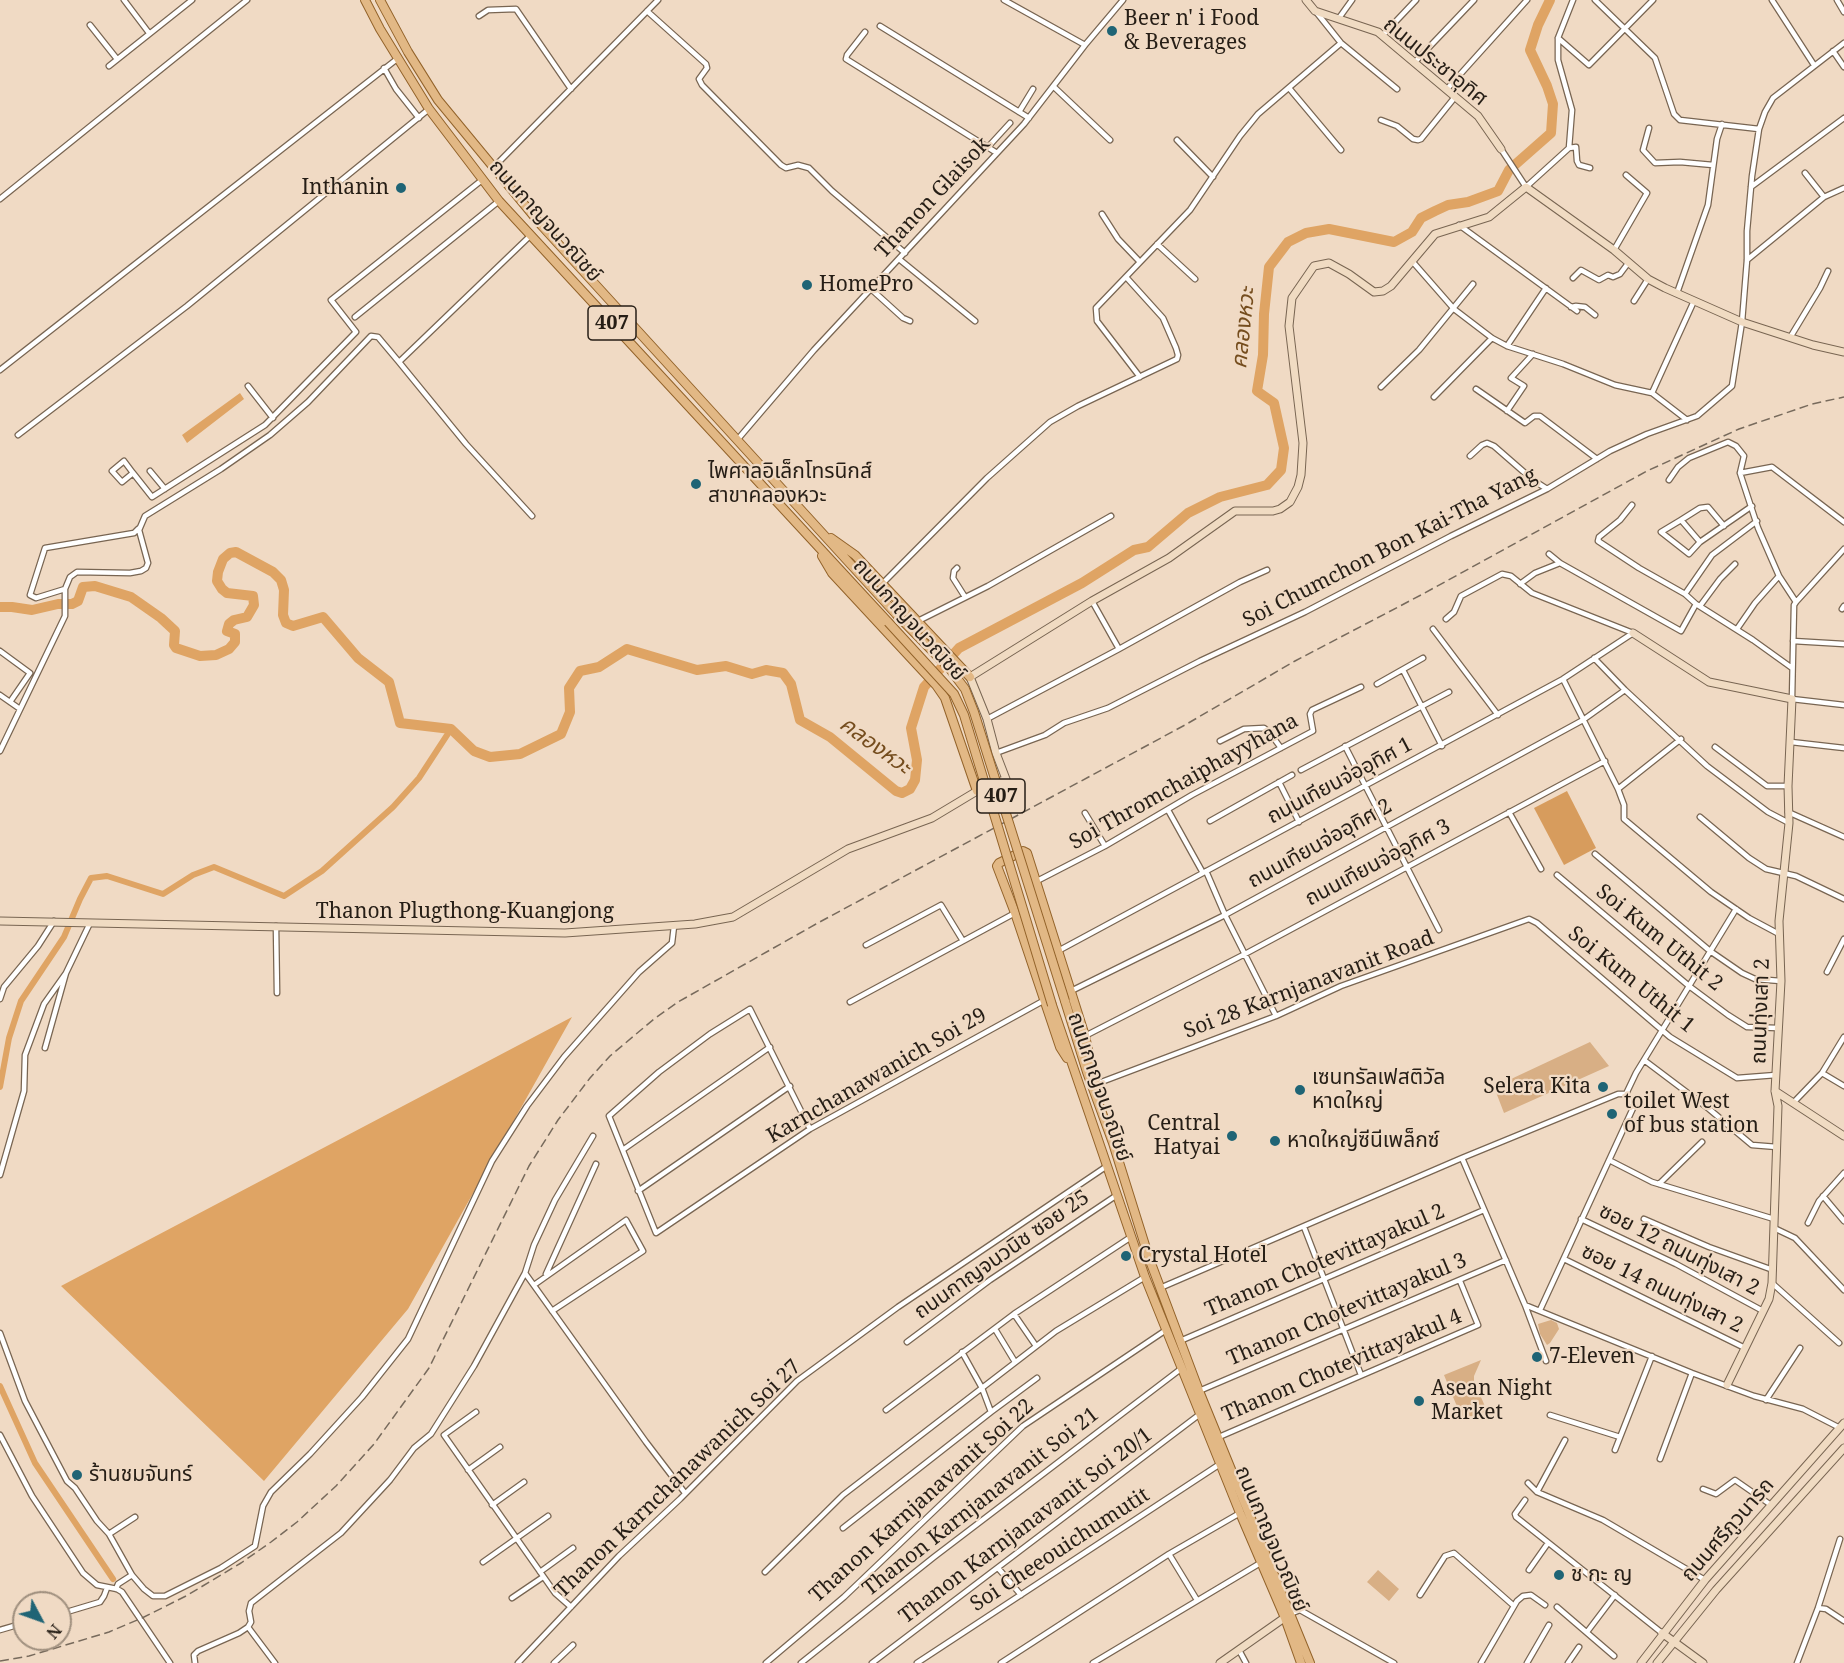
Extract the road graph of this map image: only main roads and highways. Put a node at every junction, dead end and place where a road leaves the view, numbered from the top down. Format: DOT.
graph roads {
  1 [pos="365,0"];
  2 [pos="380,0"];
  3 [pos="420,70"];
  4 [pos="408,78"];
  5 [pos="821,531"];
  6 [pos="813,540"];
  7 [pos="970,677"];
  8 [pos="977,791"];
  9 [pos="1074,1069"];
  10 [pos="1097,1097"];
  11 [pos="1176,1342"];
  12 [pos="1196,1393"];
  13 [pos="1287,1616"];
  14 [pos="1301,1663"];
  15 [pos="1310,1663"];
  1 -- 4 [label="main road, ถนนกาญจนวณิชย์ / 407"];
  2 -- 3 [label="main road, ถนนกาญจนวณิชย์ / 407"];
  3 -- 4 [label="main road"];
  3 -- 5 [label="main road, ถนนกาญจนวณิชย์ / 407"];
  4 -- 6 [label="main road, ถนนกาญจนวณิชย์ / 407"];
  5 -- 7 [label="main road"];
  5 -- 10 [label="main road, ถนนกาญจนวณิชย์ / 407, bridge"];
  6 -- 8 [label="main road"];
  6 -- 9 [label="main road, ถนนกาญจนวณิชย์ / 407, bridge"];
  9 -- 10 [label="main road"];
  9 -- 11 [label="main road, ถนนกาญจนวณิชย์"];
  10 -- 11 [label="main road, ถนนกาญจนวณิชย์"];
  11 -- 12 [label="main road, ถนนกาญจนวณิชย์"];
  11 -- 12 [label="main road, ถนนกาญจนวณิชย์"];
  12 -- 13 [label="main road, ถนนกาญจนวณิชย์"];
  12 -- 13 [label="main road, ถนนกาญจนวณิชย์"];
  13 -- 14 [label="main road, ถนนกาญจนวณิชย์"];
  13 -- 15 [label="main road, ถนนกาญจนวณิชย์"];
}
